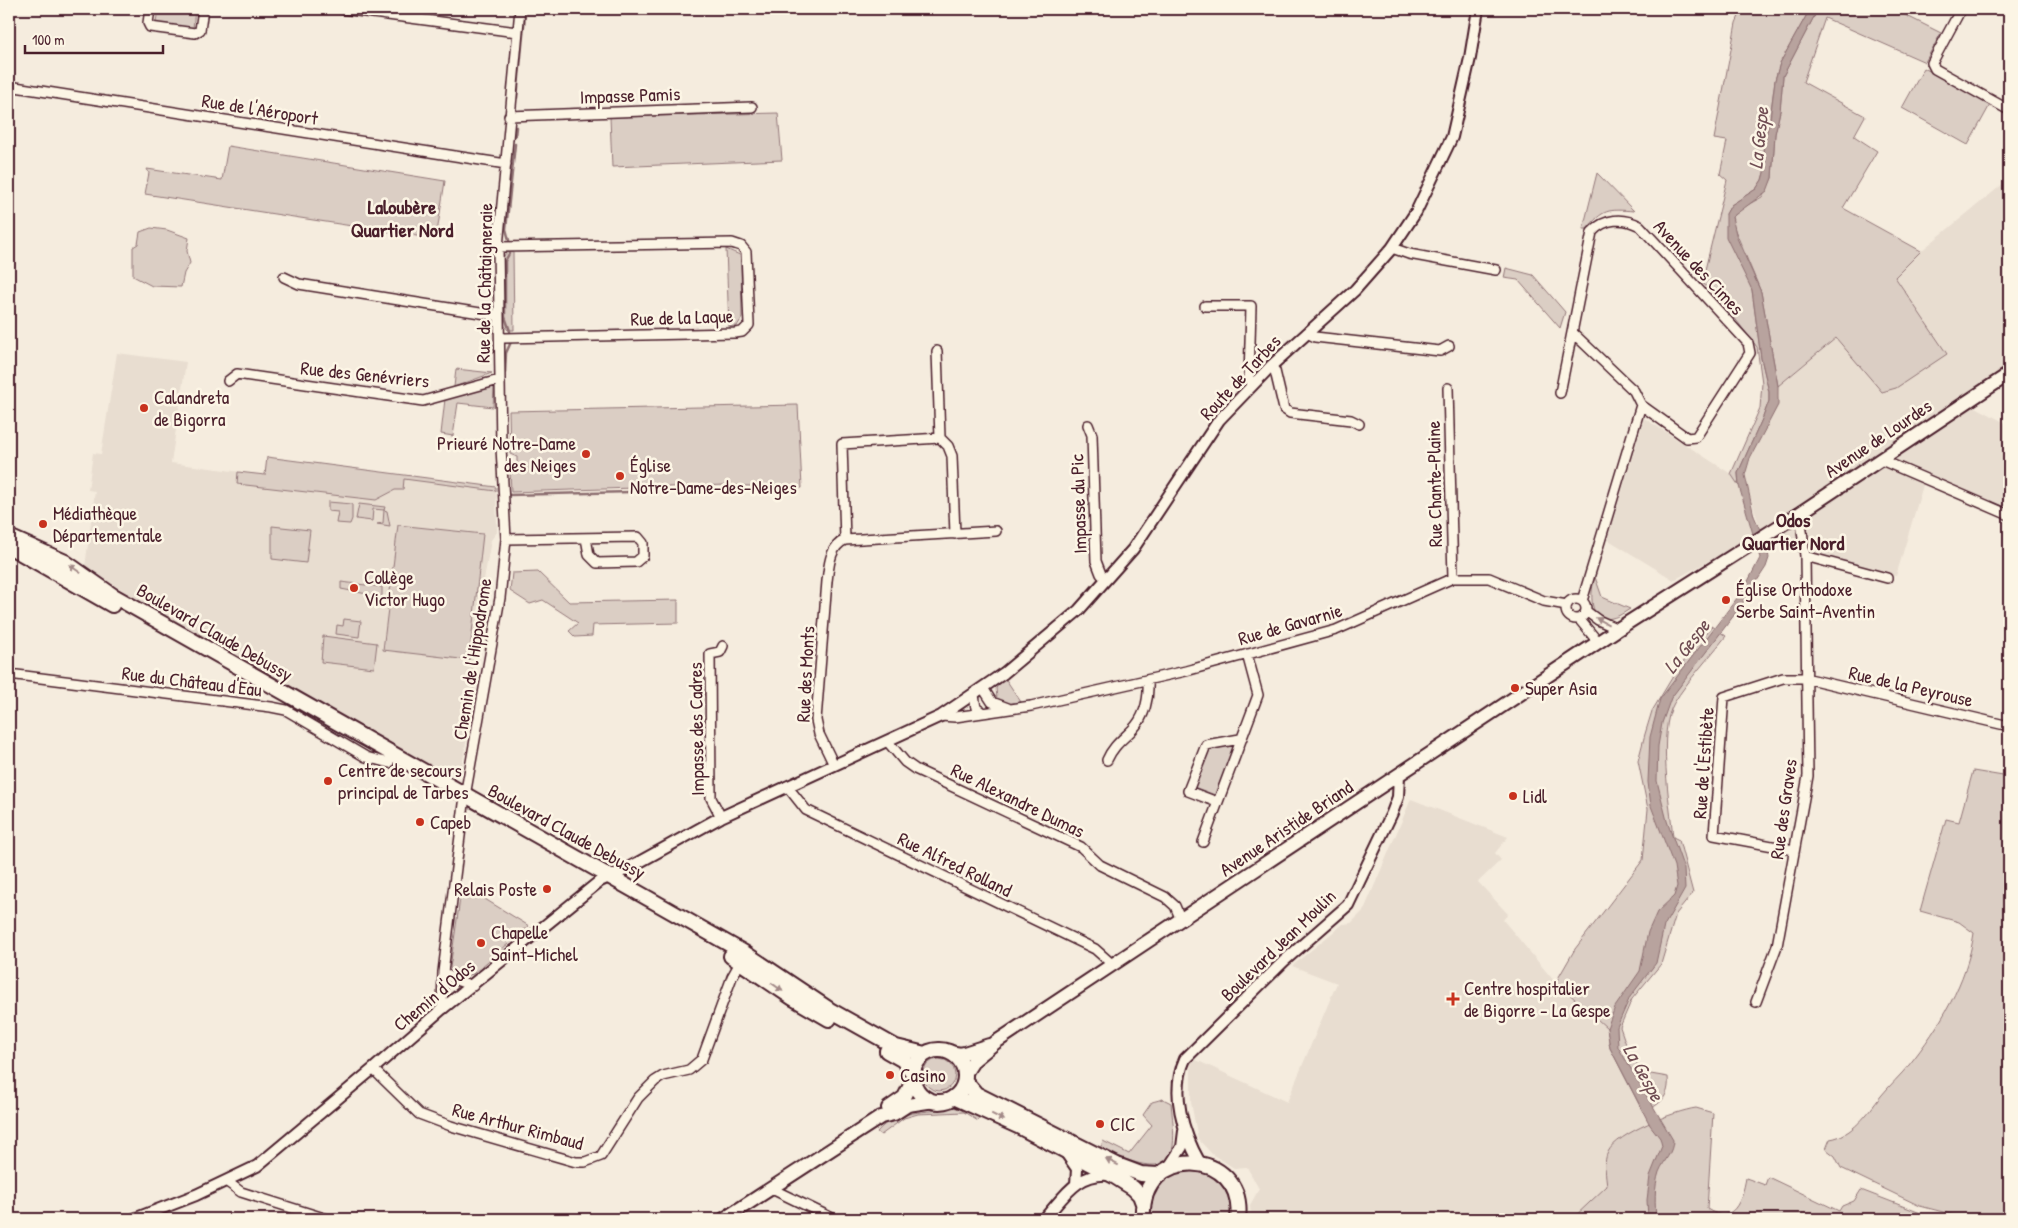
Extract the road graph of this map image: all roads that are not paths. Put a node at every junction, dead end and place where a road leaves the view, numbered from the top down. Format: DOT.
graph roads {
  1 [pos="150,9"];
  2 [pos="203,9"];
  3 [pos="342,9"];
  4 [pos="520,9"];
  5 [pos="1478,9"];
  6 [pos="1960,9"];
  7 [pos="517,32"];
  8 [pos="9,86"];
  9 [pos="752,107"];
  10 [pos="2009,110"];
  11 [pos="509,116"];
  12 [pos="506,164"];
  13 [pos="498,247"];
  14 [pos="1392,248"];
  15 [pos="1496,270"];
  16 [pos="284,277"];
  17 [pos="1205,306"];
  18 [pos="499,316"];
  19 [pos="1307,333"];
  20 [pos="1573,333"];
  21 [pos="500,336"];
  22 [pos="1448,346"];
  23 [pos="936,351"];
  24 [pos="1271,366"];
  25 [pos="2009,374"];
  26 [pos="499,380"];
  27 [pos="228,382"];
  28 [pos="1253,384"];
  29 [pos="1448,388"];
  30 [pos="1560,393"];
  31 [pos="1641,405"];
  32 [pos="1360,424"];
  33 [pos="1088,425"];
  34 [pos="940,438"];
  35 [pos="1879,459"];
  36 [pos="504,499"];
  37 [pos="1800,513"];
  38 [pos="2009,515"];
  39 [pos="996,531"];
  40 [pos="955,534"];
  41 [pos="9,537"];
  42 [pos="506,538"];
  43 [pos="586,538"];
  44 [pos="845,540"];
  45 [pos="9,546"];
  46 [pos="1805,556"];
  47 [pos="1453,578"];
  48 [pos="1887,578"];
  49 [pos="1106,579"];
  50 [pos="1582,600"];
  51 [pos="1567,605"];
  52 [pos="1586,611"];
  53 [pos="1579,619"];
  54 [pos="1618,629"];
  55 [pos="1597,644"];
  56 [pos="724,646"];
  57 [pos="1247,654"];
  58 [pos="9,674"];
  59 [pos="1806,678"];
  60 [pos="1148,681"];
  61 [pos="984,688"];
  62 [pos="974,695"];
  63 [pos="1013,709"];
  64 [pos="983,713"];
  65 [pos="941,716"];
  66 [pos="2009,726"];
  67 [pos="1240,739"];
  68 [pos="888,742"];
  69 [pos="1107,760"];
  70 [pos="389,763"];
  71 [pos="834,765"];
  72 [pos="1399,776"];
  73 [pos="787,786"];
  74 [pos="465,800"];
  75 [pos="1217,802"];
  76 [pos="721,817"];
  77 [pos="1203,842"];
  78 [pos="1794,850"];
  79 [pos="605,879"];
  80 [pos="1182,920"];
  81 [pos="741,961"];
  82 [pos="1113,965"];
  83 [pos="443,972"];
  84 [pos="473,986"];
  85 [pos="1756,1002"];
  86 [pos="442,1009"];
  87 [pos="996,1042"];
  88 [pos="949,1052"];
  89 [pos="924,1054"];
  90 [pos="373,1070"];
  91 [pos="913,1076"];
  92 [pos="965,1078"];
  93 [pos="954,1097"];
  94 [pos="934,1101"];
  95 [pos="881,1117"];
  96 [pos="1184,1130"];
  97 [pos="1062,1148"];
  98 [pos="1200,1163"];
  99 [pos="1164,1171"];
  100 [pos="1114,1176"];
  101 [pos="226,1181"];
  102 [pos="1076,1184"];
  103 [pos="772,1189"];
  104 [pos="1143,1203"];
  105 [pos="134,1219"];
  106 [pos="327,1219"];
  107 [pos="724,1219"];
  108 [pos="834,1219"];
  109 [pos="1044,1219"];
  110 [pos="1144,1219"];
  111 [pos="1238,1219"];
  1 -- 2 [label="street"];
  3 -- 7 [label="street"];
  4 -- 7 [label="street, Rue de la Châtaigneraie"];
  5 -- 14 [label="street, Route de Tarbes"];
  6 -- 10 [label="street"];
  7 -- 11 [label="street, Rue de la Châtaigneraie"];
  8 -- 12 [label="street, Rue de l'Aéroport"];
  9 -- 11 [label="street, Impasse Pamis"];
  11 -- 12 [label="street, Rue de la Châtaigneraie"];
  12 -- 13 [label="street, Rue de la Châtaigneraie"];
  13 -- 18 [label="street, Rue de la Châtaigneraie"];
  13 -- 21 [label="street, Rue de la Laque"];
  14 -- 15 [label="street"];
  14 -- 19 [label="street, Route de Tarbes"];
  16 -- 18 [label="street"];
  17 -- 28 [label="street"];
  18 -- 21 [label="street, Rue de la Châtaigneraie"];
  19 -- 22 [label="street"];
  19 -- 24 [label="street, Route de Tarbes"];
  20 -- 30 [label="street"];
  20 -- 31 [label="street, Avenue des Cimes"];
  20 -- 31 [label="street, Avenue des Cimes"];
  21 -- 26 [label="street, Rue de la Châtaigneraie"];
  23 -- 34 [label="street"];
  24 -- 28 [label="street, Route de Tarbes"];
  24 -- 32 [label="street"];
  25 -- 35 [label="main road, Avenue de Lourdes"];
  26 -- 27 [label="street, Rue des Genévriers"];
  26 -- 36 [label="street, Rue de la Châtaigneraie"];
  28 -- 49 [label="street, Route de Tarbes"];
  29 -- 47 [label="street, Rue Chante-Plaine"];
  31 -- 50 [label="street"];
  33 -- 49 [label="street, Impasse du Pic"];
  34 -- 40 [label="street"];
  34 -- 44 [label="street"];
  35 -- 37 [label="main road, Avenue de Lourdes"];
  35 -- 38 [label="street"];
  36 -- 42 [label="street, Chemin de l'Hippodrome"];
  37 -- 46 [label="street, Rue des Graves"];
  37 -- 54 [label="main road, Avenue de Lourdes"];
  39 -- 40 [label="street"];
  40 -- 44 [label="street"];
  74 -- 41 [label="main road, Boulevard Claude Debussy, one-way"];
  42 -- 43 [label="street"];
  42 -- 74 [label="street, Chemin de l'Hippodrome"];
  43 -- 43 [label="street"];
  44 -- 71 [label="street, Rue des Monts"];
  45 -- 70 [label="main road, Boulevard Claude Debussy"];
  46 -- 48 [label="street"];
  46 -- 59 [label="street, Rue des Graves"];
  47 -- 51 [label="street, Rue de Gavarnie"];
  47 -- 57 [label="street, Rue de Gavarnie"];
  49 -- 61 [label="street, Route de Tarbes"];
  50 -- 51 [label="street, Rue de Gavarnie"];
  50 -- 52 [label="street"];
  51 -- 53 [label="street"];
  52 -- 53 [label="street"];
  54 -- 52 [label="street, one-way"];
  53 -- 55 [label="street"];
  54 -- 55 [label="main road, Avenue Aristide Briand"];
  55 -- 72 [label="main road, Avenue Aristide Briand"];
  56 -- 76 [label="street, Impasse des Cadres"];
  57 -- 60 [label="street, Rue de Gavarnie"];
  57 -- 67 [label="street"];
  58 -- 70 [label="street, Rue du Château d'Eau"];
  59 -- 66 [label="street, Rue de la Peyrouse"];
  59 -- 78 [label="street, Rue des Graves"];
  59 -- 78 [label="street, Rue de l'Estibète"];
  60 -- 63 [label="street, Rue de Gavarnie"];
  60 -- 69 [label="street"];
  61 -- 62 [label="street, Route de Tarbes"];
  61 -- 63 [label="street"];
  62 -- 64 [label="street"];
  62 -- 65 [label="street, Route de Tarbes"];
  63 -- 64 [label="street, Rue de Gavarnie"];
  64 -- 65 [label="street, Rue de Gavarnie"];
  65 -- 68 [label="street, Route de Tarbes"];
  67 -- 75 [label="street"];
  67 -- 75 [label="street"];
  68 -- 71 [label="street, Chemin d'Odos"];
  68 -- 80 [label="street, Rue Alexandre Dumas"];
  70 -- 74 [label="main road, Boulevard Claude Debussy"];
  71 -- 73 [label="street, Chemin d'Odos"];
  72 -- 80 [label="main road, Avenue Aristide Briand"];
  72 -- 96 [label="street, Boulevard Jean Moulin"];
  73 -- 76 [label="street, Chemin d'Odos"];
  73 -- 82 [label="street, Rue Alfred Rolland"];
  74 -- 79 [label="main road, Boulevard Claude Debussy"];
  74 -- 83 [label="street, Chemin de l'Hippodrome"];
  75 -- 77 [label="street"];
  76 -- 79 [label="street, Chemin d'Odos"];
  78 -- 85 [label="street, Rue des Graves"];
  79 -- 81 [label="main road, Boulevard Claude Debussy"];
  79 -- 84 [label="street, Chemin d'Odos"];
  79 -- 89 [label="main road, Boulevard Claude Debussy"];
  80 -- 82 [label="main road, Avenue Aristide Briand"];
  81 -- 90 [label="street, Rue Arthur Rimbaud"];
  81 -- 91 [label="main road, Boulevard Claude Debussy, one-way"];
  82 -- 87 [label="main road, Avenue Aristide Briand"];
  83 -- 84 [label="street"];
  83 -- 86 [label="street, Chemin de l'Hippodrome"];
  84 -- 86 [label="street, Chemin d'Odos"];
  86 -- 90 [label="street, Chemin d'Odos"];
  87 -- 88 [label="main road, Avenue Aristide Briand"];
  87 -- 92 [label="main road, Avenue Aristide Briand"];
  88 -- 89 [label="main road"];
  88 -- 92 [label="main road"];
  89 -- 91 [label="main road"];
  90 -- 101 [label="street, Chemin d'Odos"];
  91 -- 94 [label="main road"];
  91 -- 95 [label="main road"];
  92 -- 93 [label="main road"];
  99 -- 92 [label="main road, one-way"];
  93 -- 94 [label="main road"];
  93 -- 97 [label="main road, one-way"];
  94 -- 95 [label="main road"];
  95 -- 103 [label="main road"];
  96 -- 98 [label="street, Boulevard Jean Moulin"];
  96 -- 99 [label="street, Boulevard Jean Moulin"];
  97 -- 100 [label="main road"];
  97 -- 102 [label="street"];
  98 -- 99 [label="main road"];
  98 -- 111 [label="main road"];
  99 -- 104 [label="main road"];
  100 -- 102 [label="street"];
  100 -- 104 [label="main road"];
  101 -- 105 [label="street, Chemin d'Odos"];
  101 -- 106 [label="street"];
  102 -- 109 [label="street"];
  103 -- 107 [label="main road"];
  103 -- 108 [label="street"];
  104 -- 110 [label="main road"];
}
